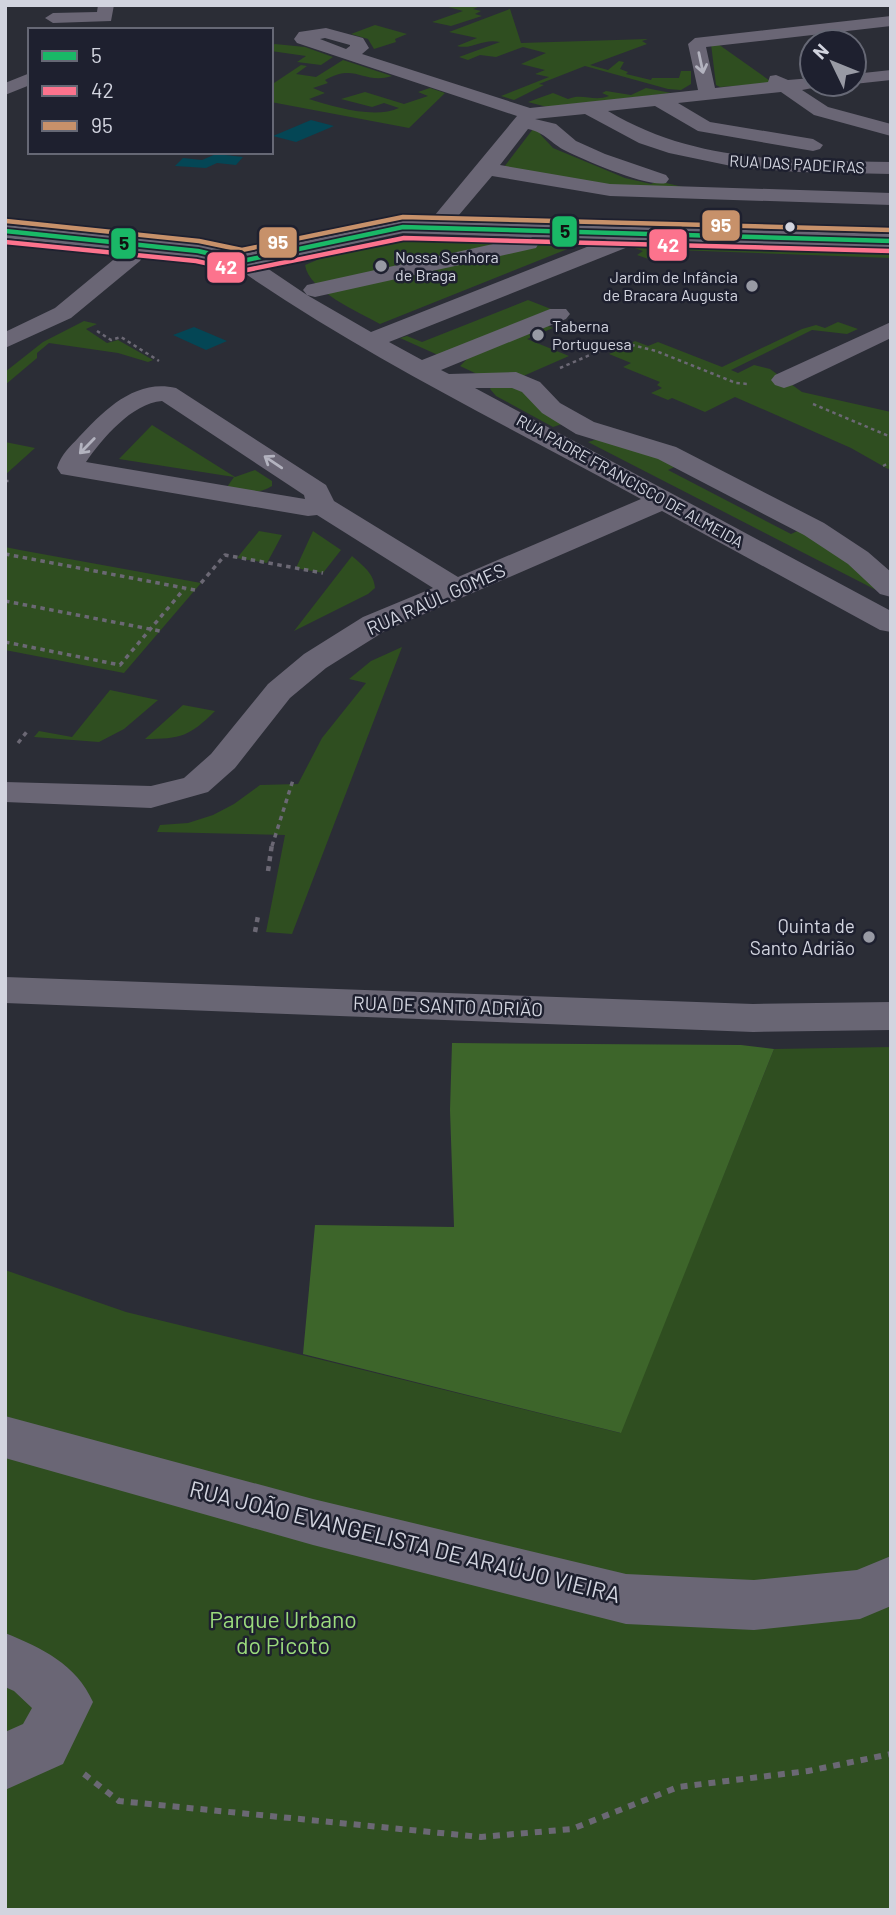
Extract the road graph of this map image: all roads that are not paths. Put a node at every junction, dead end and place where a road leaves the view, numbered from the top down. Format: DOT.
graph roads {
  1 [pos="106,5"];
  2 [pos="54,18"];
  3 [pos="891,21"];
  4 [pos="782,33"];
  5 [pos="718,39"];
  6 [pos="798,43"];
  7 [pos="348,55"];
  8 [pos="740,55"];
  9 [pos="762,71"];
  10 [pos="891,75"];
  11 [pos="868,77"];
  12 [pos="28,79"];
  13 [pos="798,84"];
  14 [pos="784,86"];
  15 [pos="5,90"];
  16 [pos="708,96"];
  17 [pos="659,100"];
  18 [pos="589,107"];
  19 [pos="526,118"];
  20 [pos="891,130"];
  21 [pos="830,146"];
  22 [pos="891,168"];
  23 [pos="487,169"];
  24 [pos="711,193"];
  25 [pos="891,199"];
  26 [pos="438,226"];
  27 [pos="5,231"];
  28 [pos="640,234"];
  29 [pos="540,240"];
  30 [pos="891,241"];
  31 [pos="132,256"];
  32 [pos="242,261"];
  33 [pos="315,290"];
  34 [pos="558,314"];
  35 [pos="891,329"];
  36 [pos="32,340"];
  37 [pos="5,341"];
  38 [pos="369,341"];
  39 [pos="5,360"];
  40 [pos="432,375"];
  41 [pos="775,382"];
  42 [pos="585,428"];
  43 [pos="552,438"];
  44 [pos="665,499"];
  45 [pos="322,506"];
  46 [pos="456,588"];
  47 [pos="891,588"];
  48 [pos="888,617"];
  49 [pos="5,792"];
  50 [pos="5,990"];
  51 [pos="891,1016"];
  52 [pos="5,1437"];
  53 [pos="891,1580"];
  54 [pos="5,1659"];
  55 [pos="24,1753"];
  1 -- 2 [label="street"];
  3 -- 4 [label="street"];
  4 -- 5 [label="street"];
  4 -- 6 [label="street"];
  5 -- 8 [label="street"];
  5 -- 16 [label="street, one-way"];
  7 -- 19 [label="street"];
  9 -- 14 [label="street"];
  10 -- 11 [label="street"];
  12 -- 15 [label="street"];
  13 -- 14 [label="street"];
  14 -- 16 [label="street"];
  14 -- 20 [label="street"];
  16 -- 17 [label="street"];
  17 -- 18 [label="street"];
  17 -- 21 [label="street"];
  18 -- 19 [label="street"];
  18 -- 22 [label="street, RUA DAS PADEIRAS"];
  19 -- 23 [label="street"];
  19 -- 24 [label="street"];
  23 -- 24 [label="street"];
  23 -- 26 [label="street"];
  24 -- 25 [label="street"];
  26 -- 28 [label="street"];
  26 -- 32 [label="street"];
  27 -- 32 [label="main road"];
  28 -- 30 [label="street"];
  28 -- 38 [label="street"];
  29 -- 33 [label="street"];
  31 -- 37 [label="street"];
  32 -- 38 [label="street, RUA PADRE FRANCISCO DE ALMEIDA"];
  34 -- 40 [label="street"];
  35 -- 41 [label="street"];
  36 -- 39 [label="street"];
  38 -- 40 [label="street, RUA PADRE FRANCISCO DE ALMEIDA"];
  40 -- 42 [label="street"];
  40 -- 43 [label="street, RUA PADRE FRANCISCO DE ALMEIDA"];
  42 -- 43 [label="street"];
  42 -- 47 [label="street"];
  43 -- 44 [label="street, RUA PADRE FRANCISCO DE ALMEIDA"];
  44 -- 46 [label="street, RUA RAÚL GOMES"];
  44 -- 48 [label="street, RUA PADRE FRANCISCO DE ALMEIDA"];
  45 -- 45 [label="street, one-way"];
  45 -- 46 [label="street"];
  46 -- 49 [label="street, RUA RAÚL GOMES"];
  50 -- 51 [label="main road, RUA DE SANTO ADRIÃO"];
  52 -- 53 [label="street, RUA JOÃO EVANGELISTA DE ARAÚJO VIEIRA"];
  54 -- 55 [label="street"];
}
